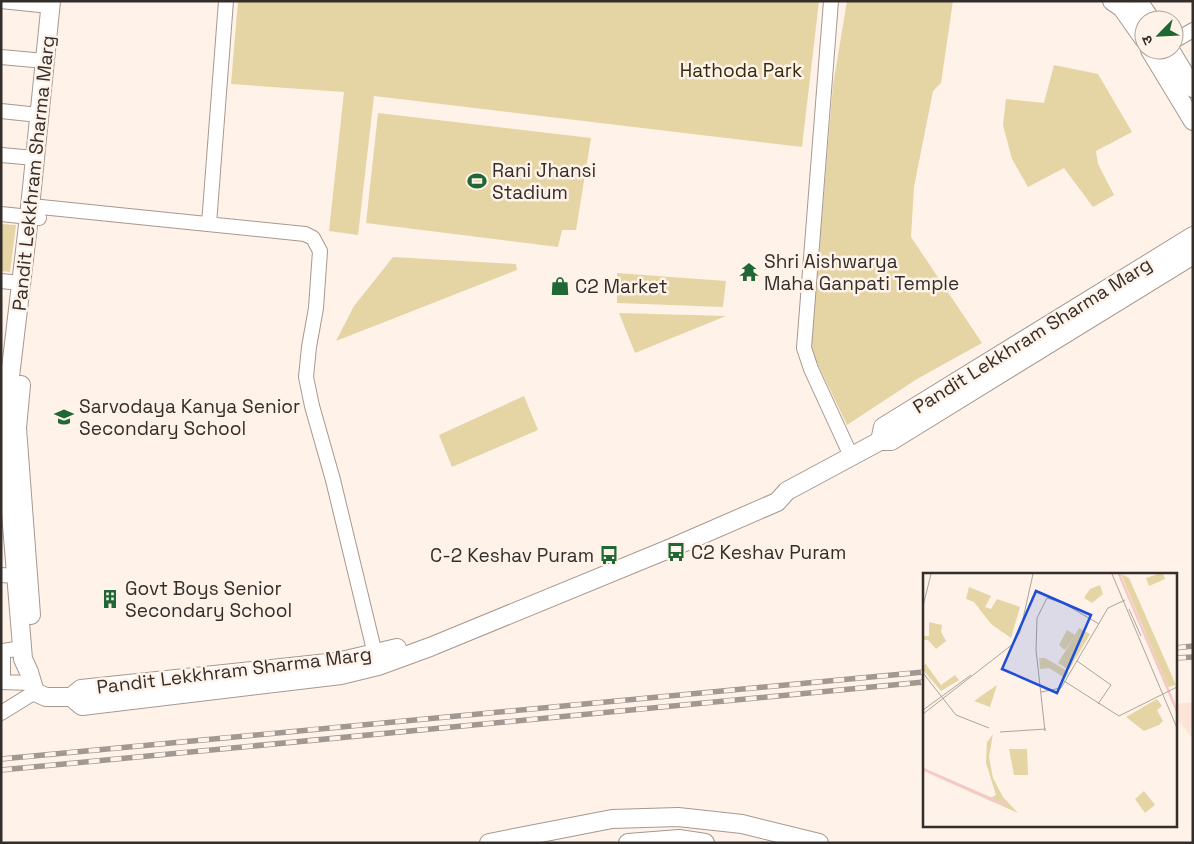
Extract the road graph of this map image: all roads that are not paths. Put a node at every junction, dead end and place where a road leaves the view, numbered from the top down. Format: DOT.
graph roads {
  1 [pos="1,1"];
  2 [pos="226,1"];
  3 [pos="830,1"];
  4 [pos="1112,1"];
  5 [pos="55,3"];
  6 [pos="1134,23"];
  7 [pos="1,57"];
  8 [pos="1156,60"];
  9 [pos="1176,60"];
  10 [pos="45,61"];
  11 [pos="1193,88"];
  12 [pos="1,111"];
  13 [pos="39,115"];
  14 [pos="1193,121"];
  15 [pos="1,155"];
  16 [pos="35,158"];
  17 [pos="1,214"];
  18 [pos="36,214"];
  19 [pos="209,224"];
  20 [pos="1193,236"];
  21 [pos="1193,255"];
  22 [pos="1,281"];
  23 [pos="21,283"];
  24 [pos="7,351"];
  25 [pos="4,404"];
  26 [pos="7,427"];
  27 [pos="880,440"];
  28 [pos="851,456"];
  29 [pos="9,575"];
  30 [pos="22,648"];
  31 [pos="376,660"];
  32 [pos="2,682"];
  33 [pos="32,683"];
  34 [pos="1,713"];
  35 [pos="489,843"];
  36 [pos="628,843"];
  37 [pos="705,843"];
  38 [pos="819,843"];
  1 -- 5 [label="street"];
  2 -- 19 [label="street"];
  3 -- 28 [label="street"];
  4 -- 6 [label="main road"];
  5 -- 10 [label="main road, Pandit Lekkhram Sharma Marg"];
  5 -- 18 [label="main road, Pandit Lekkhram Sharma Marg"];
  7 -- 10 [label="street"];
  8 -- 14 [label="main road"];
  9 -- 11 [label="main road"];
  10 -- 13 [label="main road, Pandit Lekkhram Sharma Marg"];
  12 -- 13 [label="street"];
  13 -- 16 [label="main road, Pandit Lekkhram Sharma Marg"];
  15 -- 16 [label="street"];
  16 -- 18 [label="main road, Pandit Lekkhram Sharma Marg"];
  17 -- 18 [label="street"];
  18 -- 19 [label="street"];
  18 -- 23 [label="main road, Pandit Lekkhram Sharma Marg"];
  18 -- 26 [label="main road, Pandit Lekkhram Sharma Marg"];
  19 -- 31 [label="street"];
  20 -- 27 [label="main road, Pandit Lekkhram Sharma Marg"];
  21 -- 27 [label="main road, Pandit Lekkhram Sharma Marg"];
  22 -- 23 [label="street"];
  23 -- 24 [label="main road, Pandit Lekkhram Sharma Marg"];
  24 -- 25 [label="main road, Pandit Lekkhram Sharma Marg"];
  25 -- 26 [label="main road, Pandit Lekkhram Sharma Marg"];
  26 -- 29 [label="main road, Pandit Lekkhram Sharma Marg"];
  26 -- 33 [label="main road, Pandit Lekkhram Sharma Marg"];
  27 -- 28 [label="main road, Pandit Lekkhram Sharma Marg"];
  28 -- 31 [label="main road, Pandit Lekkhram Sharma Marg"];
  29 -- 30 [label="main road, Pandit Lekkhram Sharma Marg"];
  30 -- 32 [label="street"];
  30 -- 33 [label="main road, Pandit Lekkhram Sharma Marg"];
  31 -- 33 [label="main road, Pandit Lekkhram Sharma Marg"];
  32 -- 33 [label="street"];
  33 -- 34 [label="street"];
  35 -- 38 [label="main road"];
  36 -- 37 [label="main road"];
}
